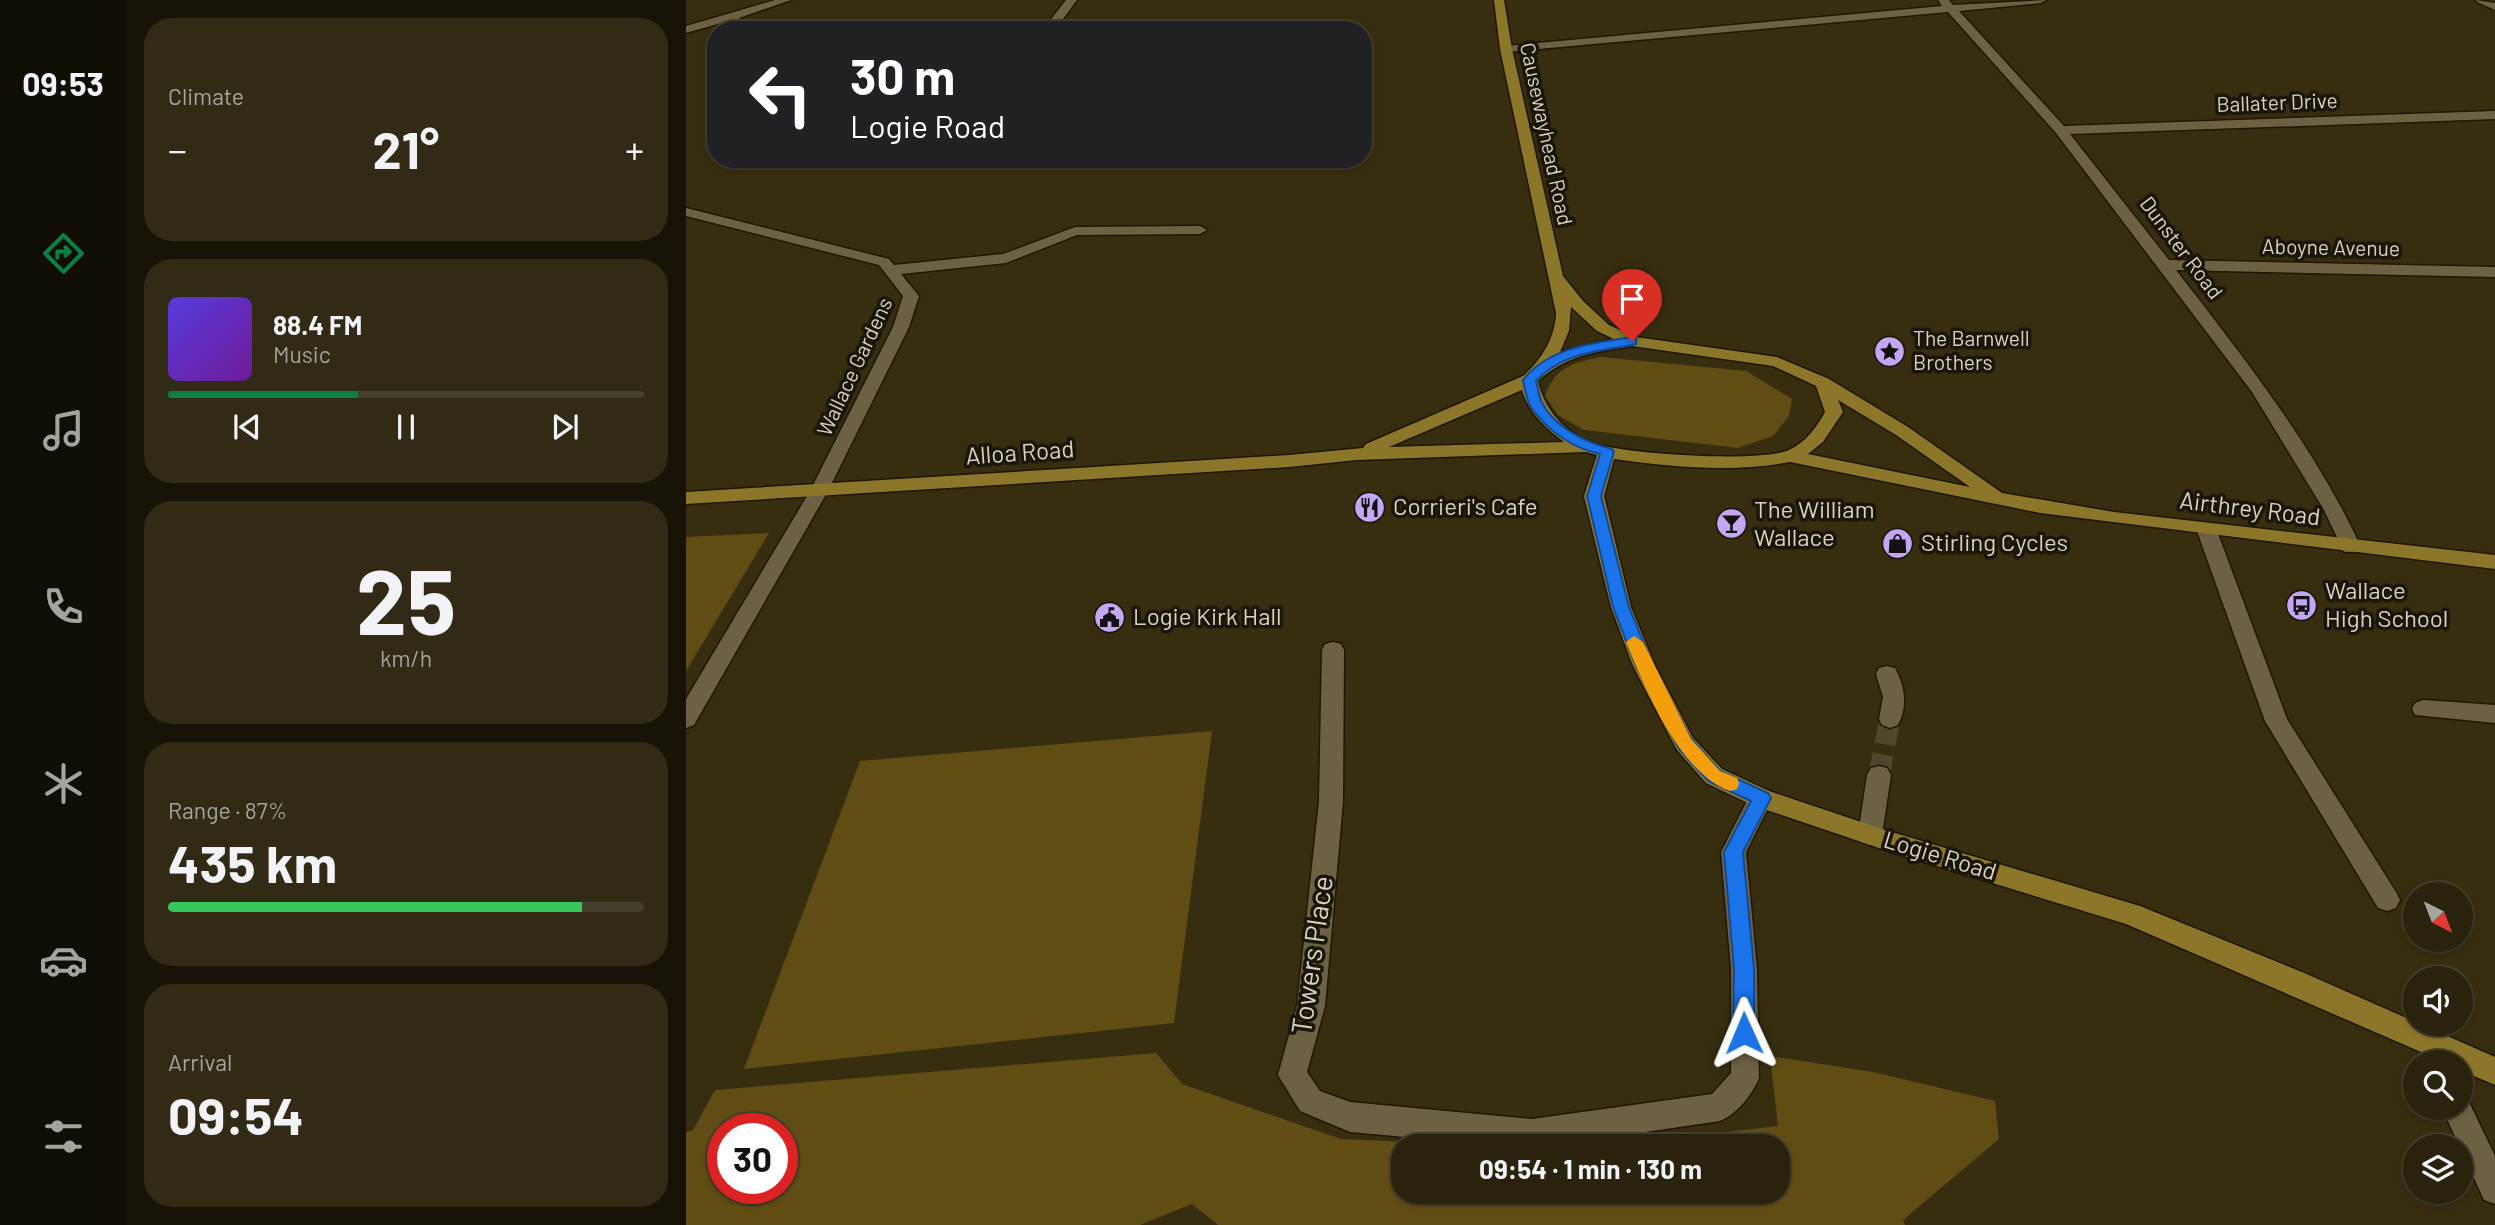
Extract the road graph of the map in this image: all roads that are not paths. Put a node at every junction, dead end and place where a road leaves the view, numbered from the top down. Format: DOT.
graph roads {
  1 [pos="786,0"];
  2 [pos="1072,0"];
  3 [pos="1499,0"];
  4 [pos="2041,0"];
  5 [pos="2481,0"];
  6 [pos="1947,5"];
  7 [pos="2495,7"];
  8 [pos="729,16"];
  9 [pos="714,21"];
  10 [pos="738,21"];
  11 [pos="1056,21"];
  12 [pos="707,23"];
  13 [pos="686,30"];
  14 [pos="1506,49"];
  15 [pos="2495,115"];
  16 [pos="2061,130"];
  17 [pos="686,212"];
  18 [pos="1200,230"];
  19 [pos="2166,265"];
  20 [pos="891,270"];
  21 [pos="2495,272"];
  22 [pos="1555,277"];
  23 [pos="1632,341"];
  24 [pos="1544,364"];
  25 [pos="1530,380"];
  26 [pos="1823,383"];
  27 [pos="1596,449"];
  28 [pos="1357,454"];
  29 [pos="1790,456"];
  30 [pos="819,491"];
  31 [pos="686,498"];
  32 [pos="2000,498"];
  33 [pos="2207,531"];
  34 [pos="2351,547"];
  35 [pos="2495,562"];
  36 [pos="1333,650"];
  37 [pos="1886,674"];
  38 [pos="2423,709"];
  39 [pos="2495,714"];
  40 [pos="686,719"];
  41 [pos="1890,719"];
  42 [pos="1879,775"];
  43 [pos="1762,798"];
  44 [pos="1870,835"];
  45 [pos="2386,900"];
  46 [pos="2428,1050"];
  47 [pos="2473,1064"];
  48 [pos="2495,1071"];
  49 [pos="2463,1120"];
  50 [pos="2495,1189"];
  1 -- 8 [label="street"];
  2 -- 11 [label="street"];
  3 -- 14 [label="main road, Causewayhead Road"];
  4 -- 6 [label="street"];
  5 -- 7 [label="street"];
  6 -- 14 [label="street"];
  6 -- 16 [label="street, Dunster Road"];
  8 -- 9 [label="street"];
  8 -- 10 [label="street"];
  12 -- 13 [label="street"];
  14 -- 22 [label="main road, Causewayhead Road"];
  15 -- 16 [label="street, Ballater Drive"];
  16 -- 19 [label="street, Dunster Road"];
  17 -- 20 [label="street, Wallace Gardens"];
  18 -- 20 [label="street"];
  19 -- 21 [label="street, Aboyne Avenue"];
  19 -- 34 [label="street, Dunster Road"];
  20 -- 30 [label="street, Wallace Gardens"];
  22 -- 23 [label="main road, Causewayhead Road"];
  22 -- 24 [label="main road, Causewayhead Road"];
  23 -- 24 [label="main road"];
  23 -- 26 [label="main road, Airthrey Road"];
  24 -- 25 [label="main road, Causewayhead Road"];
  25 -- 27 [label="main road"];
  25 -- 28 [label="main road, Alloa Road"];
  26 -- 29 [label="main road"];
  26 -- 32 [label="main road, Airthrey Road"];
  27 -- 28 [label="main road, Alloa Road"];
  27 -- 29 [label="main road, Alloa Road"];
  27 -- 43 [label="main road, Logie Road"];
  28 -- 30 [label="main road, Alloa Road"];
  29 -- 32 [label="main road, Airthrey Road"];
  30 -- 31 [label="main road, Alloa Road"];
  30 -- 40 [label="street"];
  32 -- 33 [label="main road, Airthrey Road"];
  33 -- 34 [label="main road, Airthrey Road"];
  33 -- 45 [label="street"];
  34 -- 35 [label="main road, Airthrey Road"];
  36 -- 43 [label="street, Towers Place"];
  37 -- 41 [label="street"];
  38 -- 39 [label="street"];
  42 -- 44 [label="street"];
  43 -- 44 [label="main road, Logie Road"];
  44 -- 46 [label="main road, Logie Road"];
  47 -- 48 [label="main road, Logie Road"];
  49 -- 50 [label="street"];
}
